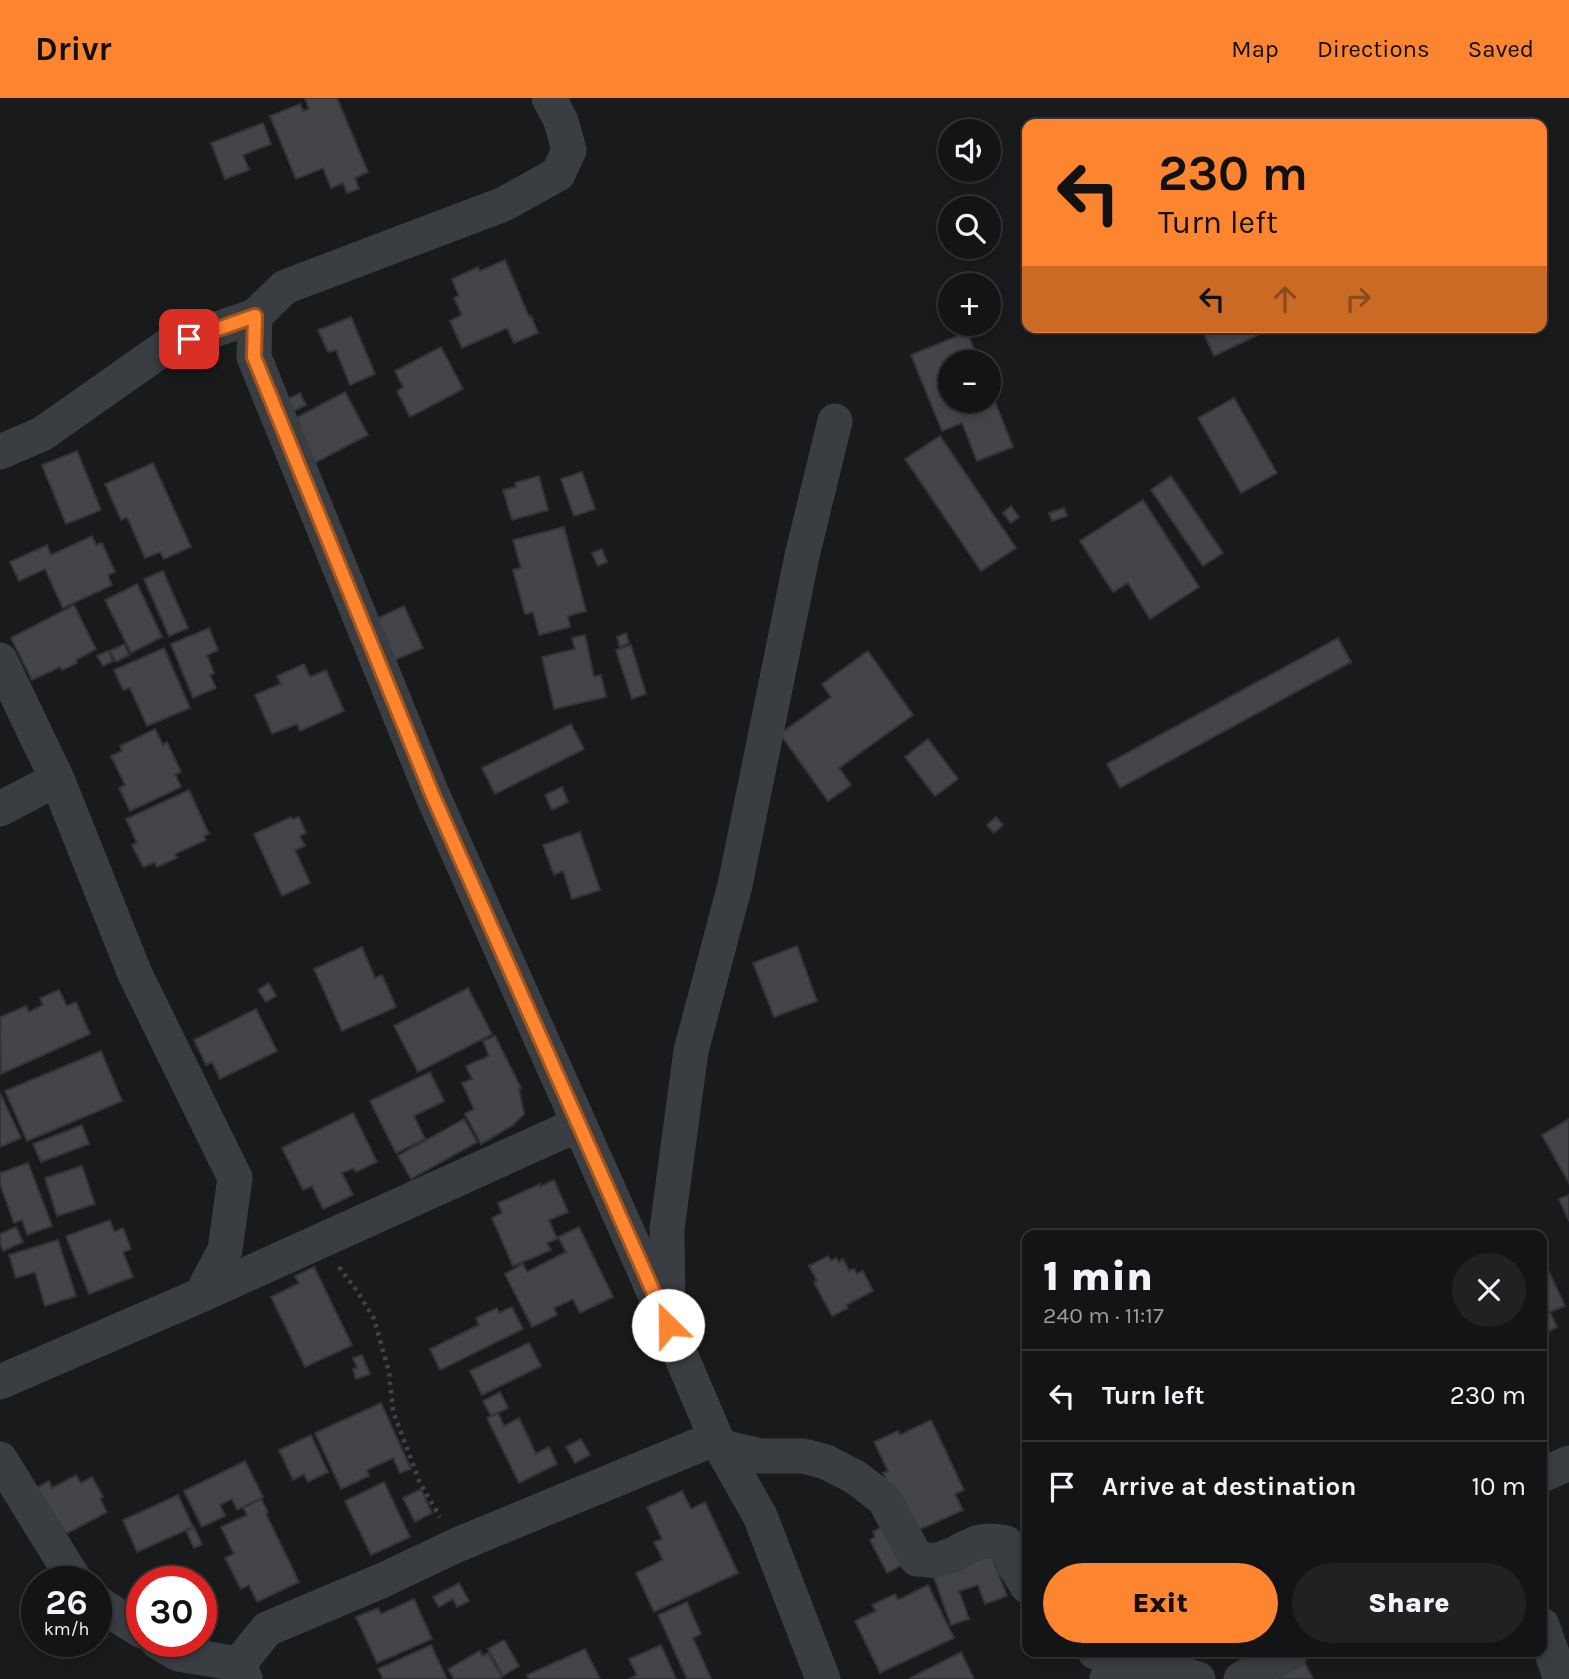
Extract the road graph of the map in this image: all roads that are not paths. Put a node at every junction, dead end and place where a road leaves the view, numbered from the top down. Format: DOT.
graph roads {
  1 [pos="549,98"];
  2 [pos="255,316"];
  3 [pos="835,421"];
  4 [pos="0,452"];
  5 [pos="0,660"];
  6 [pos="57,779"];
  7 [pos="0,809"];
  8 [pos="579,1124"];
  9 [pos="201,1295"];
  10 [pos="668,1325"];
  11 [pos="0,1382"];
  12 [pos="719,1442"];
  13 [pos="0,1459"];
  14 [pos="1569,1463"];
  15 [pos="1547,1473"];
  16 [pos="66,1566"];
  17 [pos="1022,1578"];
  18 [pos="1547,1638"];
  19 [pos="189,1657"];
  20 [pos="1110,1657"];
  21 [pos="1282,1657"];
  22 [pos="1140,1661"];
  23 [pos="242,1672"];
  24 [pos="823,1679"];
  25 [pos="1107,1679"];
  26 [pos="1198,1679"];
  27 [pos="1241,1679"];
  28 [pos="1562,1679"];
  1 -- 2 [label="street"];
  2 -- 4 [label="street"];
  2 -- 8 [label="street"];
  3 -- 10 [label="street"];
  5 -- 6 [label="street"];
  6 -- 7 [label="street"];
  6 -- 9 [label="street"];
  8 -- 9 [label="street"];
  8 -- 10 [label="street"];
  9 -- 11 [label="street"];
  10 -- 12 [label="street"];
  12 -- 17 [label="street"];
  12 -- 23 [label="street"];
  12 -- 24 [label="street"];
  13 -- 16 [label="street"];
  14 -- 15 [label="street"];
  18 -- 28 [label="street"];
  19 -- 23 [label="street"];
  20 -- 22 [label="street"];
  21 -- 27 [label="street"];
  22 -- 25 [label="street"];
  22 -- 26 [label="street"];
}
